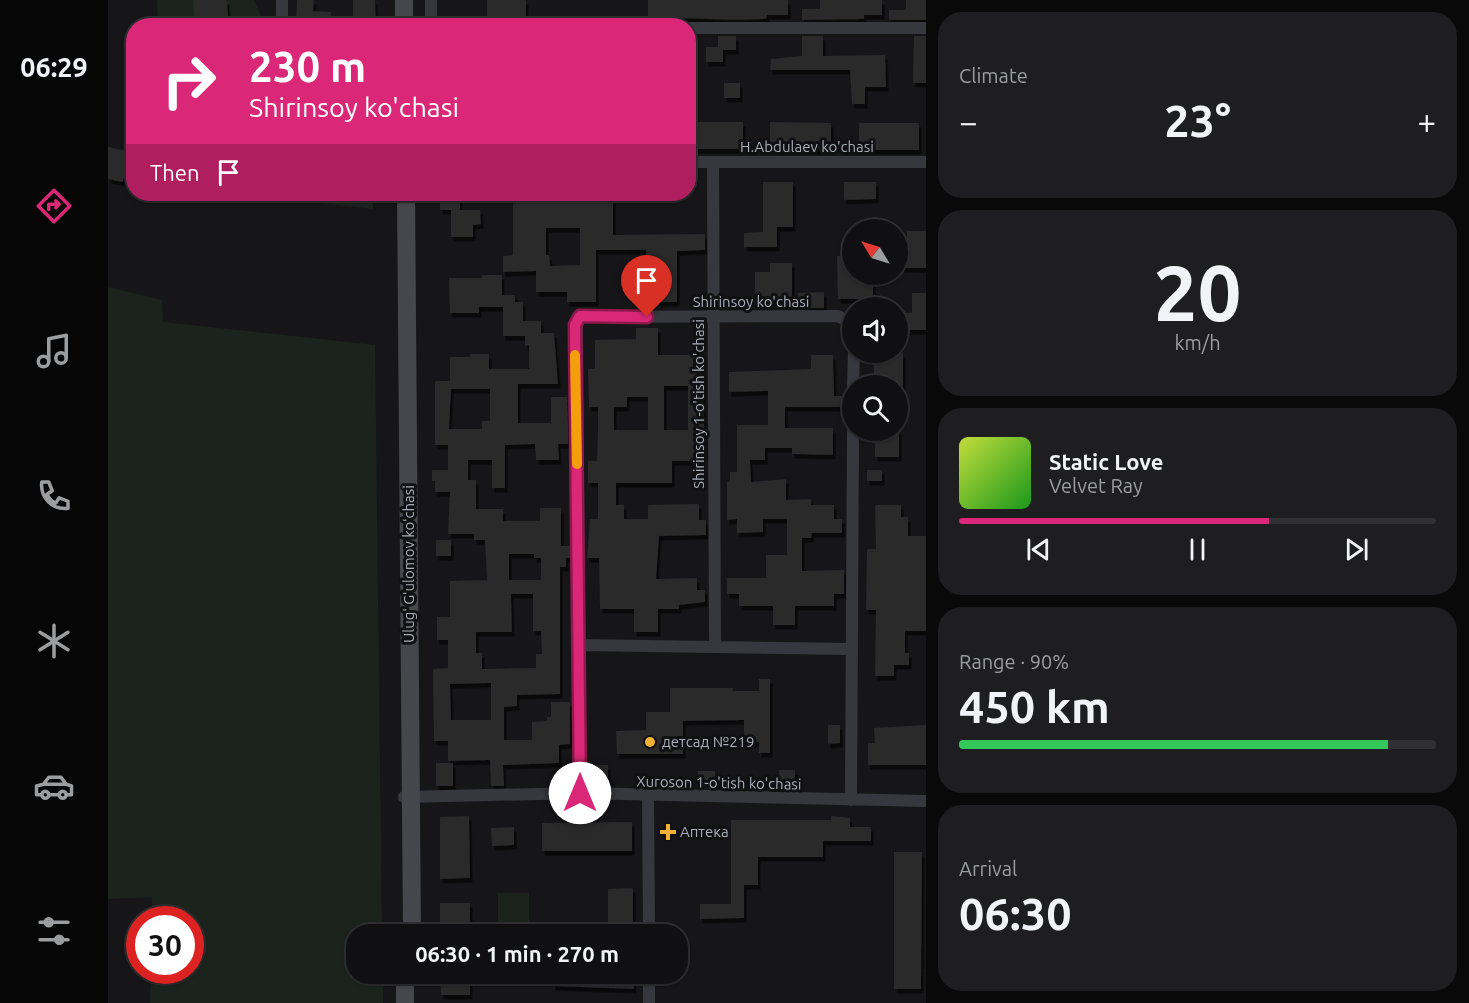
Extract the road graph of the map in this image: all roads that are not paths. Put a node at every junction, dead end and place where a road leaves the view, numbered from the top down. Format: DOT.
graph roads {
  1 [pos="282,0"];
  2 [pos="398,0"];
  3 [pos="404,0"];
  4 [pos="431,0"];
  5 [pos="282,18"];
  6 [pos="398,18"];
  7 [pos="404,18"];
  8 [pos="431,18"];
  9 [pos="696,28"];
  10 [pos="926,28"];
  11 [pos="696,162"];
  12 [pos="713,162"];
  13 [pos="926,162"];
  14 [pos="400,201"];
  15 [pos="406,201"];
  16 [pos="714,318"];
  17 [pos="842,318"];
  18 [pos="853,441"];
  19 [pos="580,645"];
  20 [pos="715,646"];
  21 [pos="852,649"];
  22 [pos="580,793"];
  23 [pos="407,797"];
  24 [pos="648,797"];
  25 [pos="851,800"];
  26 [pos="926,801"];
  27 [pos="404,924"];
  28 [pos="412,924"];
  29 [pos="649,924"];
  30 [pos="405,984"];
  31 [pos="412,984"];
  32 [pos="649,984"];
  33 [pos="405,1003"];
  34 [pos="412,1003"];
  35 [pos="649,1003"];
  1 -- 5 [label="street"];
  2 -- 6 [label="main road"];
  3 -- 7 [label="main road"];
  4 -- 8 [label="street"];
  9 -- 10 [label="street"];
  11 -- 12 [label="street, H.Abdulaev ko'chasi"];
  12 -- 13 [label="street, H.Abdulaev ko'chasi"];
  12 -- 16 [label="street, Shirinsoy 1-o'tish ko'chasi"];
  14 -- 23 [label="main road, Ulugʻ Gʻulomov koʻchasi"];
  15 -- 23 [label="main road, Ulugʻ Gʻulomov koʻchasi"];
  16 -- 17 [label="street, Shirinsoy ko'chasi"];
  16 -- 19 [label="street, Shirinsoy ko'chasi"];
  16 -- 20 [label="street, Shirinsoy 1-o'tish ko'chasi"];
  18 -- 21 [label="street"];
  19 -- 20 [label="street"];
  19 -- 22 [label="street"];
  20 -- 21 [label="street"];
  21 -- 25 [label="street"];
  22 -- 23 [label="street, Хuroson 1-o'tish ko'chasi"];
  22 -- 24 [label="street, Хuroson 1-o'tish ko'chasi"];
  23 -- 27 [label="main road, Ulugʻ Gʻulomov koʻchasi"];
  23 -- 28 [label="main road, Ulugʻ Gʻulomov koʻchasi"];
  24 -- 25 [label="street, Хuroson 1-o'tish ko'chasi"];
  24 -- 29 [label="street"];
  25 -- 26 [label="street, Хuroson 1-o'tish ko'chasi"];
  30 -- 33 [label="main road"];
  31 -- 34 [label="main road"];
  32 -- 35 [label="street"];
}
